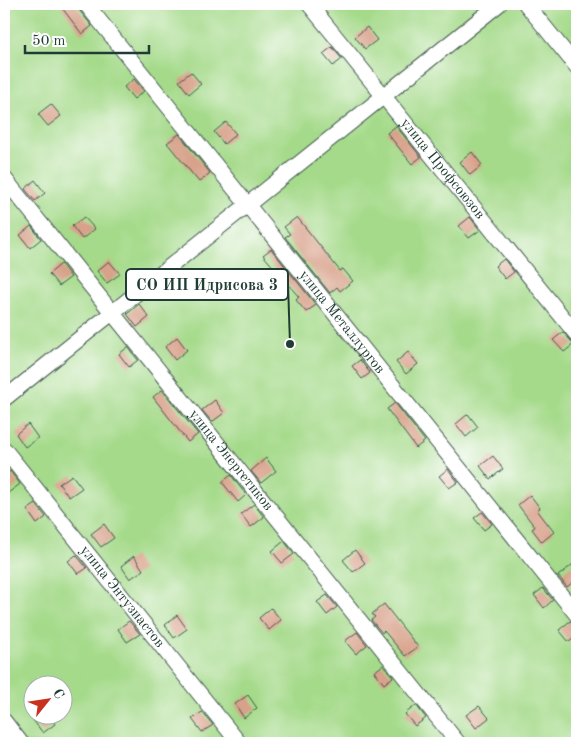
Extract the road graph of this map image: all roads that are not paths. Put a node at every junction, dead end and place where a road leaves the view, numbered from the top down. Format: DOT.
graph roads {
  1 [pos="86,4"];
  2 [pos="309,4"];
  3 [pos="499,4"];
  4 [pos="526,4"];
  5 [pos="577,67"];
  6 [pos="384,96"];
  7 [pos="4,178"];
  8 [pos="248,204"];
  9 [pos="112,313"];
  10 [pos="577,335"];
  11 [pos="4,399"];
  12 [pos="4,449"];
  13 [pos="577,615"];
  14 [pos="4,721"];
  15 [pos="21,743"];
  16 [pos="239,743"];
  17 [pos="458,743"];
  1 -- 8 [label="street, улица Металлургов"];
  2 -- 6 [label="street, улица Профсоюзов"];
  3 -- 6 [label="street"];
  4 -- 5 [label="street"];
  6 -- 8 [label="street"];
  6 -- 10 [label="street, улица Профсоюзов"];
  7 -- 9 [label="street, улица Энергетиков"];
  8 -- 9 [label="street"];
  8 -- 13 [label="street, улица Металлургов"];
  9 -- 11 [label="street"];
  9 -- 17 [label="street, улица Энергетиков"];
  12 -- 16 [label="street, улица Энтузиастов"];
  14 -- 15 [label="street"];
}
